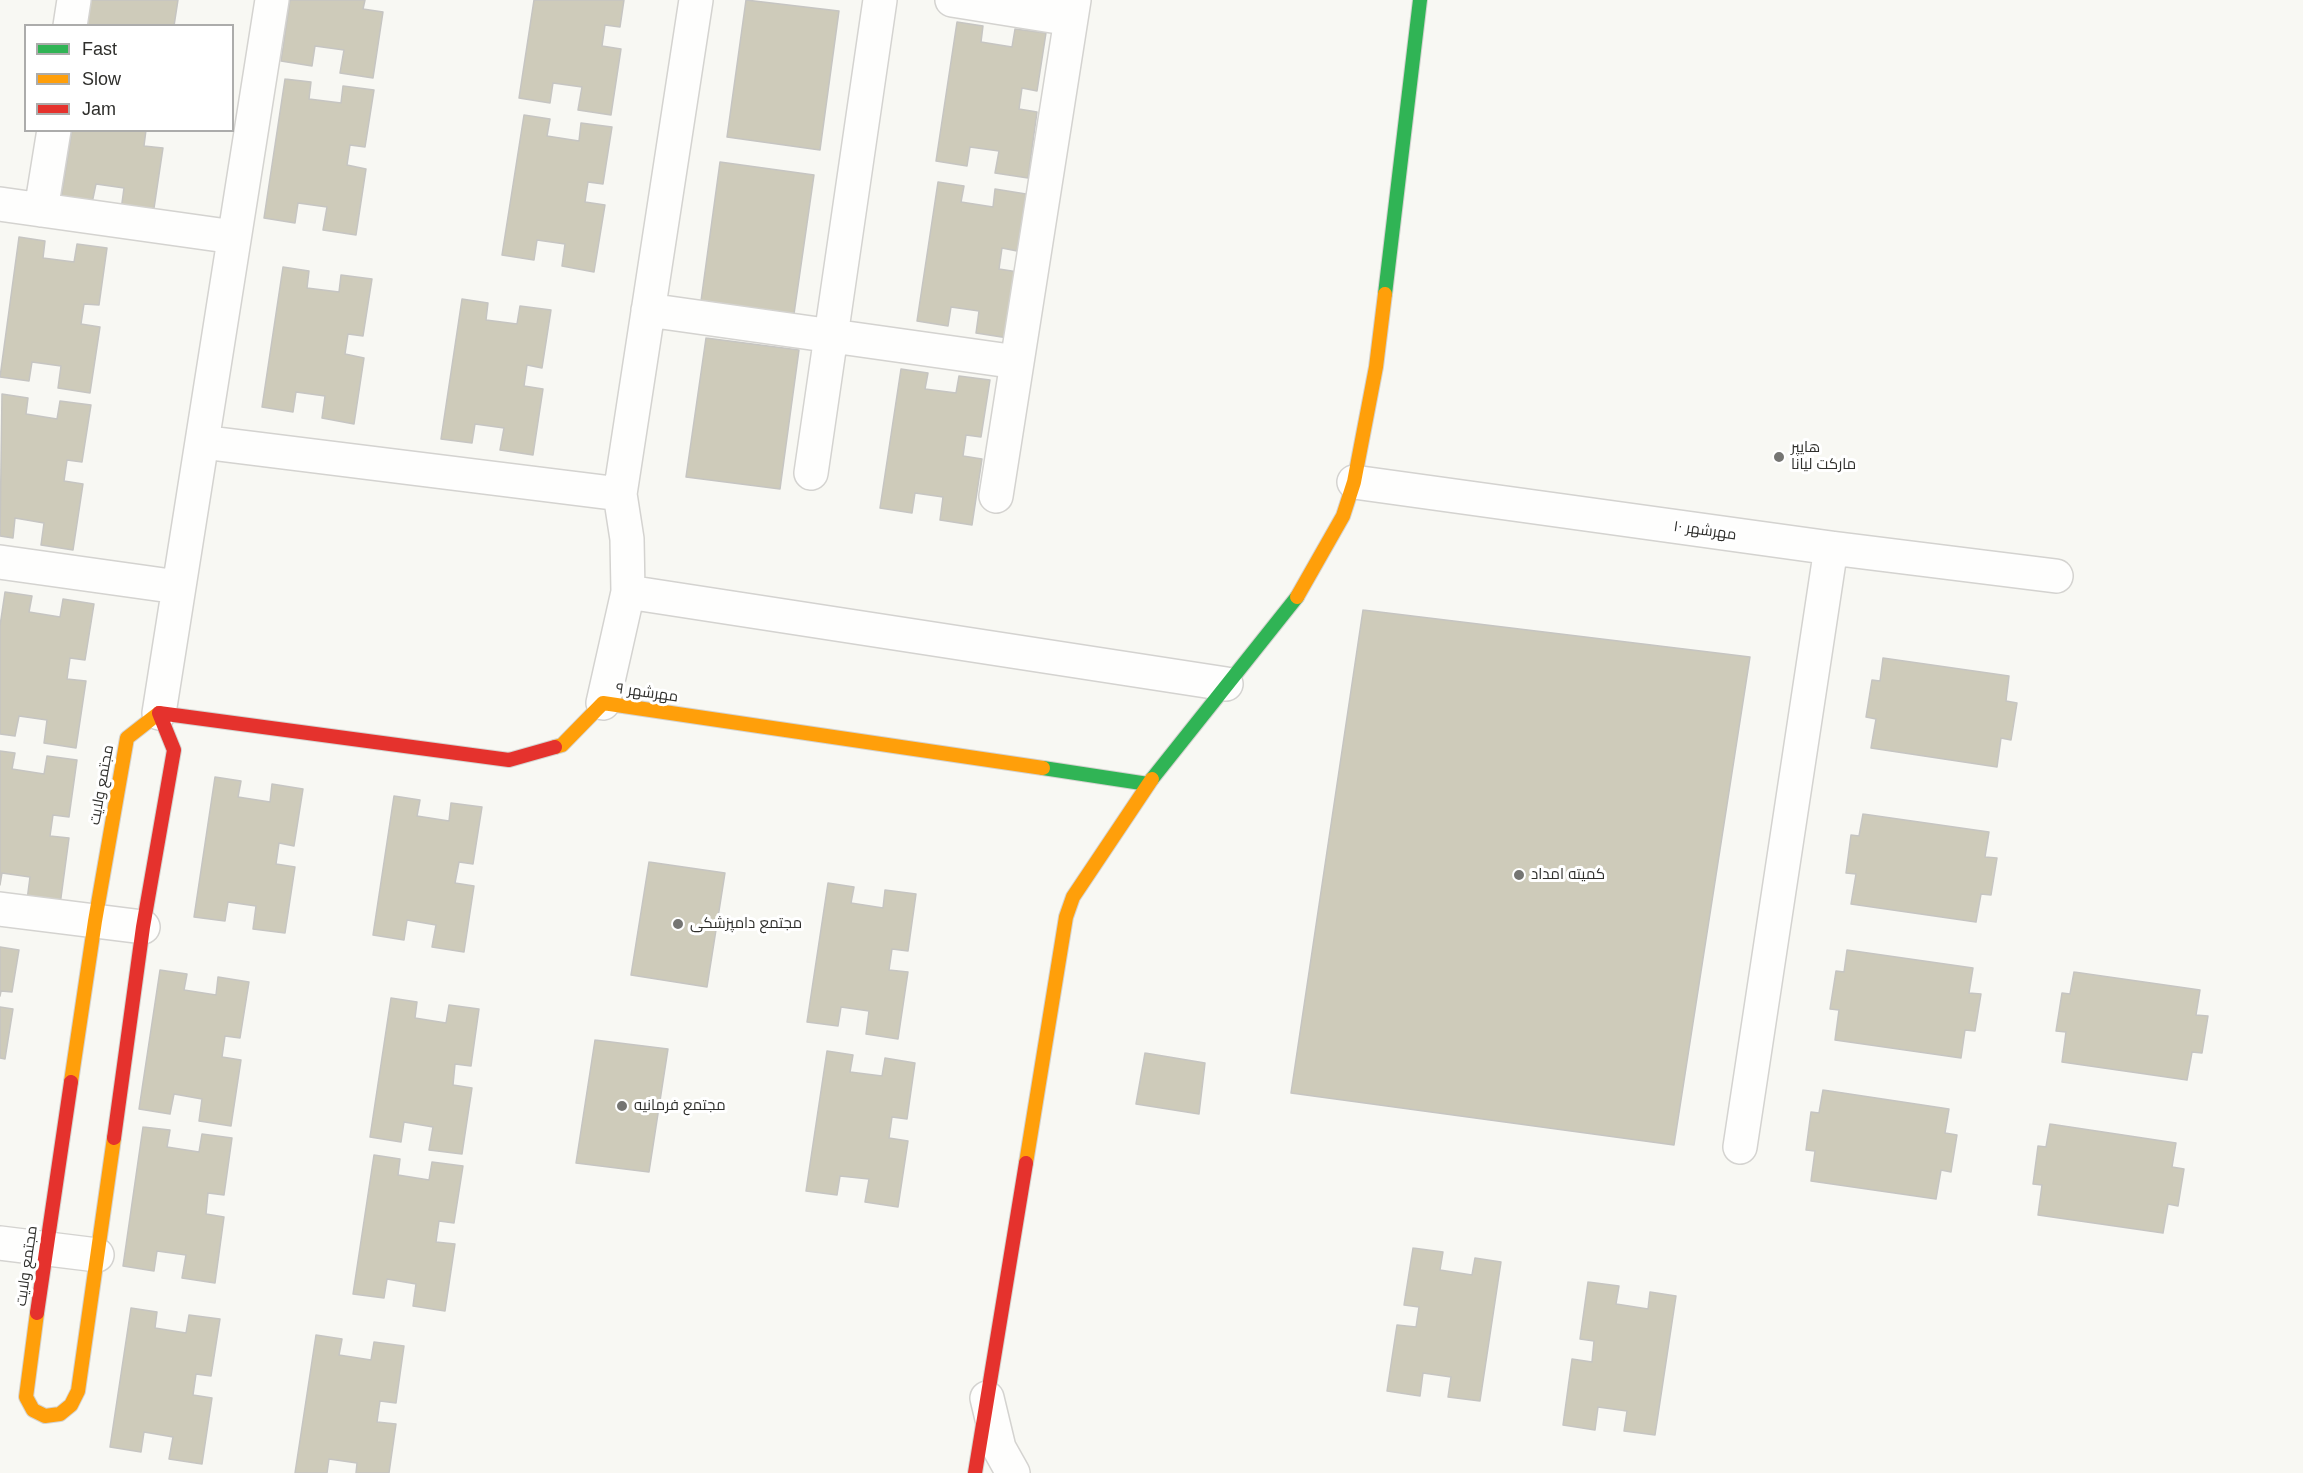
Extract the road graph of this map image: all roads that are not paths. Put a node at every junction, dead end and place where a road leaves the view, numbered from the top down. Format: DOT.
graph roads {
  1 [pos="74,0"];
  2 [pos="272,0"];
  3 [pos="696,0"];
  4 [pos="880,0"];
  5 [pos="952,0"];
  6 [pos="1420,0"];
  7 [pos="1072,9"];
  8 [pos="70,24"];
  9 [pos="54,132"];
  10 [pos="0,204"];
  11 [pos="41,210"];
  12 [pos="234,237"];
  13 [pos="648,310"];
  14 [pos="832,336"];
  15 [pos="1017,362"];
  16 [pos="202,442"];
  17 [pos="811,472"];
  18 [pos="1354,482"];
  19 [pos="620,494"];
  20 [pos="996,496"];
  21 [pos="1832,548"];
  22 [pos="0,562"];
  23 [pos="2056,576"];
  24 [pos="178,587"];
  25 [pos="628,592"];
  26 [pos="1226,684"];
  27 [pos="603,703"];
  28 [pos="159,713"];
  29 [pos="1149,784"];
  30 [pos="0,909"];
  31 [pos="96,921"];
  32 [pos="143,927"];
  33 [pos="1740,1147"];
  34 [pos="0,1243"];
  35 [pos="47,1249"];
  36 [pos="97,1255"];
  37 [pos="987,1398"];
  38 [pos="975,1473"];
  39 [pos="1013,1473"];
  1 -- 8 [label="street"];
  2 -- 12 [label="street"];
  3 -- 13 [label="street"];
  4 -- 14 [label="street"];
  5 -- 7 [label="street"];
  6 -- 18 [label="street"];
  7 -- 15 [label="street"];
  9 -- 11 [label="street"];
  10 -- 11 [label="street"];
  11 -- 12 [label="street"];
  12 -- 16 [label="street"];
  13 -- 14 [label="street"];
  13 -- 19 [label="street"];
  14 -- 15 [label="street"];
  14 -- 17 [label="street"];
  15 -- 20 [label="street"];
  16 -- 19 [label="street"];
  16 -- 24 [label="street"];
  18 -- 21 [label="street, مهرشهر ۱۰"];
  18 -- 26 [label="street"];
  19 -- 25 [label="street"];
  21 -- 23 [label="street, مهرشهر ۱۰"];
  21 -- 33 [label="street"];
  22 -- 24 [label="street"];
  24 -- 28 [label="street"];
  25 -- 26 [label="street"];
  25 -- 27 [label="street"];
  26 -- 29 [label="street"];
  27 -- 28 [label="street, مهرشهر ۹"];
  27 -- 29 [label="street, مهرشهر ۹"];
  28 -- 31 [label="street, مجتمع ولایت"];
  28 -- 32 [label="street, مجتمع ولایت"];
  29 -- 37 [label="street"];
  30 -- 31 [label="street"];
  31 -- 32 [label="street"];
  31 -- 35 [label="street, مجتمع ولایت"];
  32 -- 36 [label="street, مجتمع ولایت"];
  34 -- 35 [label="street"];
  35 -- 36 [label="street"];
  35 -- 36 [label="street, مجتمع ولایت"];
  37 -- 38 [label="street"];
  37 -- 39 [label="street"];
}
